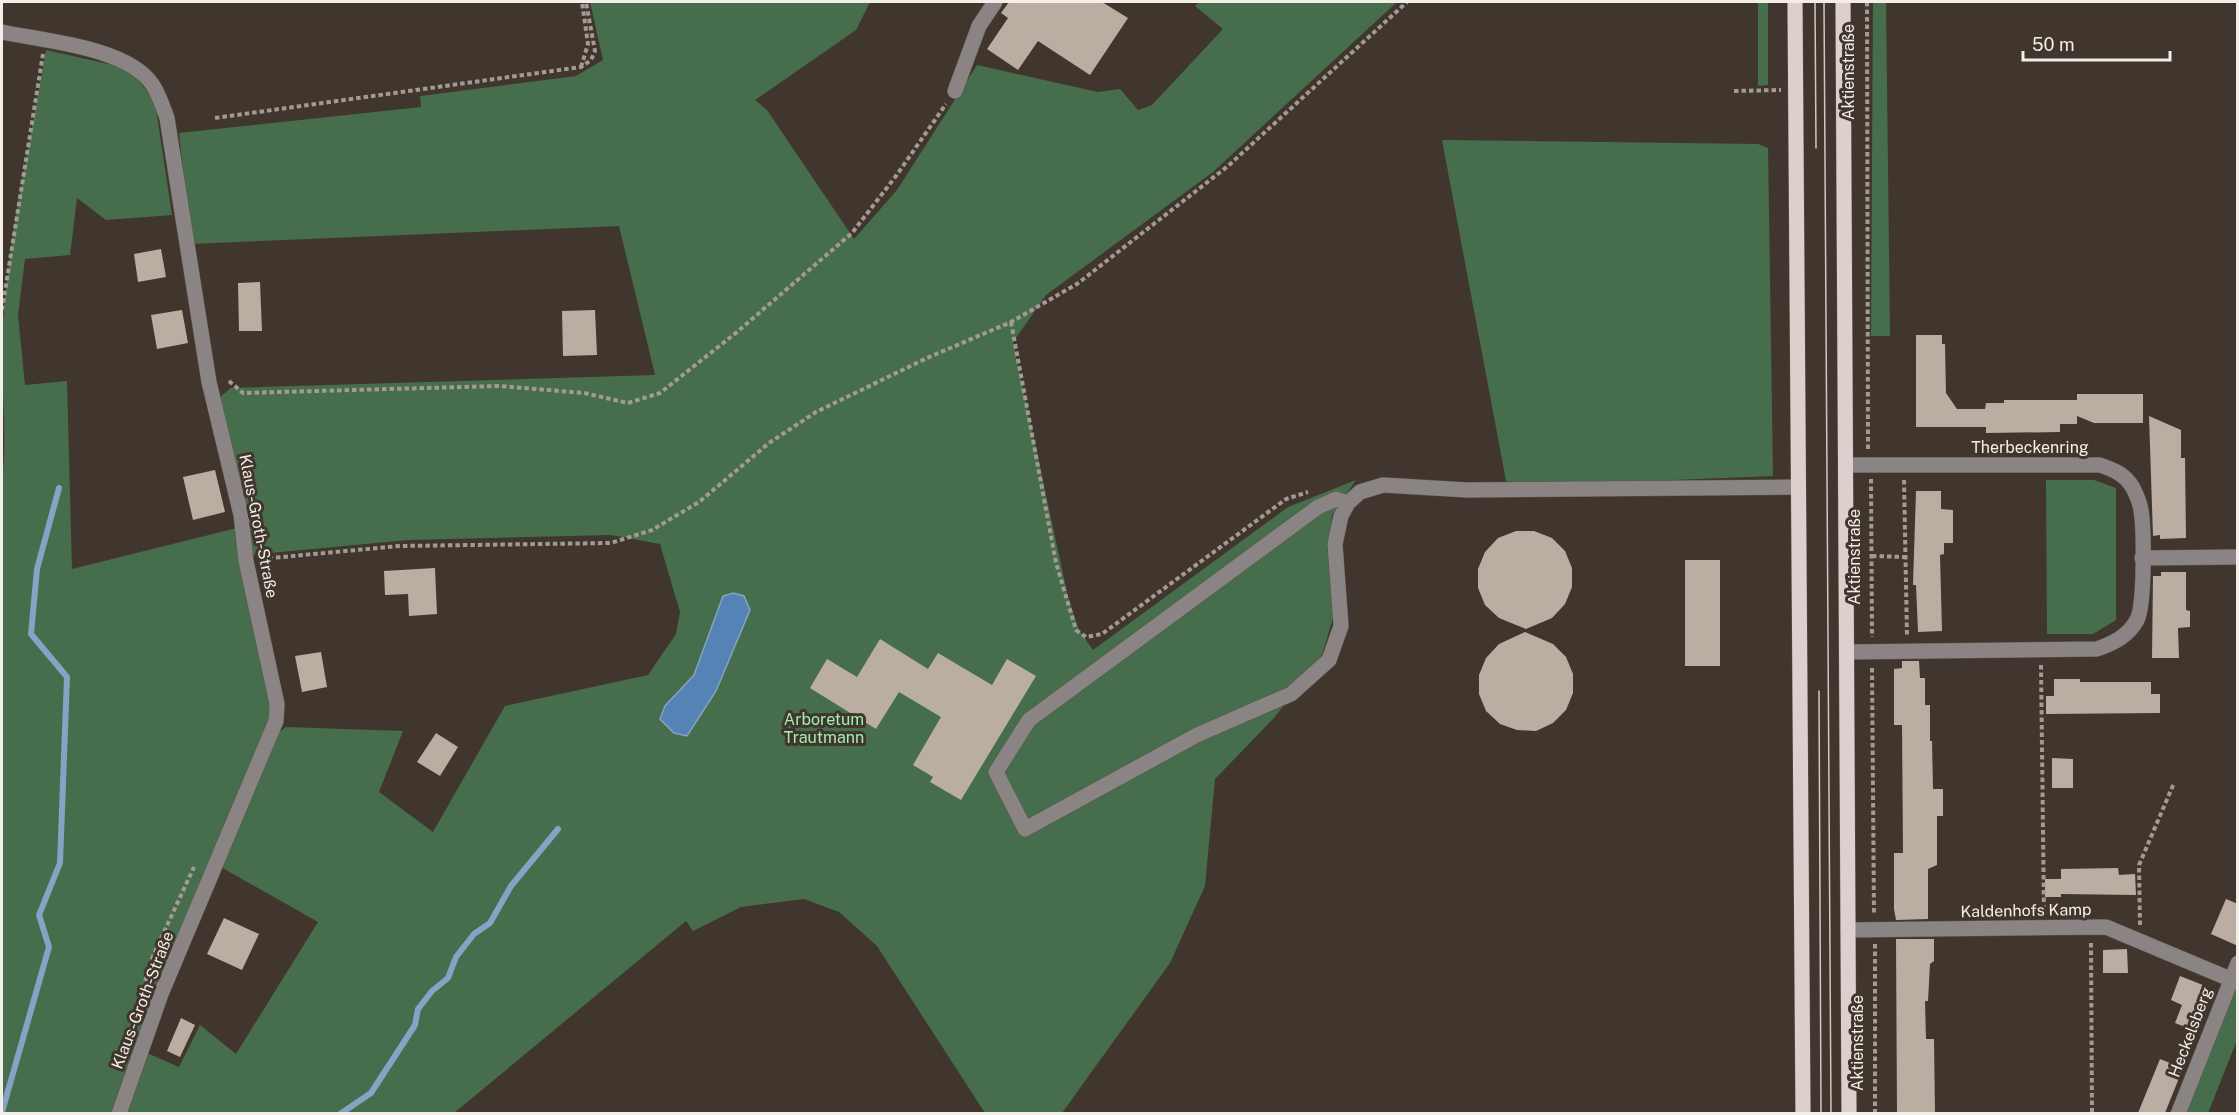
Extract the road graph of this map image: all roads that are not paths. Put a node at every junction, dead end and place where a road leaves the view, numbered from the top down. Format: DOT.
graph roads {
  1 [pos="995,2"];
  2 [pos="1795,2"];
  3 [pos="1843,2"];
  4 [pos="2,32"];
  5 [pos="955,91"];
  6 [pos="1846,465"];
  7 [pos="1798,487"];
  8 [pos="1348,503"];
  9 [pos="2238,557"];
  10 [pos="2142,558"];
  11 [pos="1847,652"];
  12 [pos="1848,930"];
  13 [pos="2238,963"];
  14 [pos="2230,979"];
  15 [pos="119,1113"];
  16 [pos="1803,1113"];
  17 [pos="1849,1113"];
  18 [pos="2178,1113"];
  1 -- 5 [label="street"];
  2 -- 7 [label="main road"];
  3 -- 6 [label="main road, Aktienstraße"];
  4 -- 15 [label="street, Klaus-Groth-Straße"];
  6 -- 10 [label="street, Therbeckenring"];
  6 -- 11 [label="main road, Aktienstraße"];
  7 -- 8 [label="street"];
  7 -- 16 [label="main road"];
  8 -- 8 [label="street"];
  9 -- 10 [label="street"];
  10 -- 11 [label="street, Therbeckenring"];
  11 -- 12 [label="main road, Aktienstraße"];
  12 -- 14 [label="street, Kaldenhofs Kamp"];
  12 -- 17 [label="main road, Aktienstraße"];
  13 -- 14 [label="street, Heckelsberg"];
  14 -- 18 [label="street, Heckelsberg"];
}
